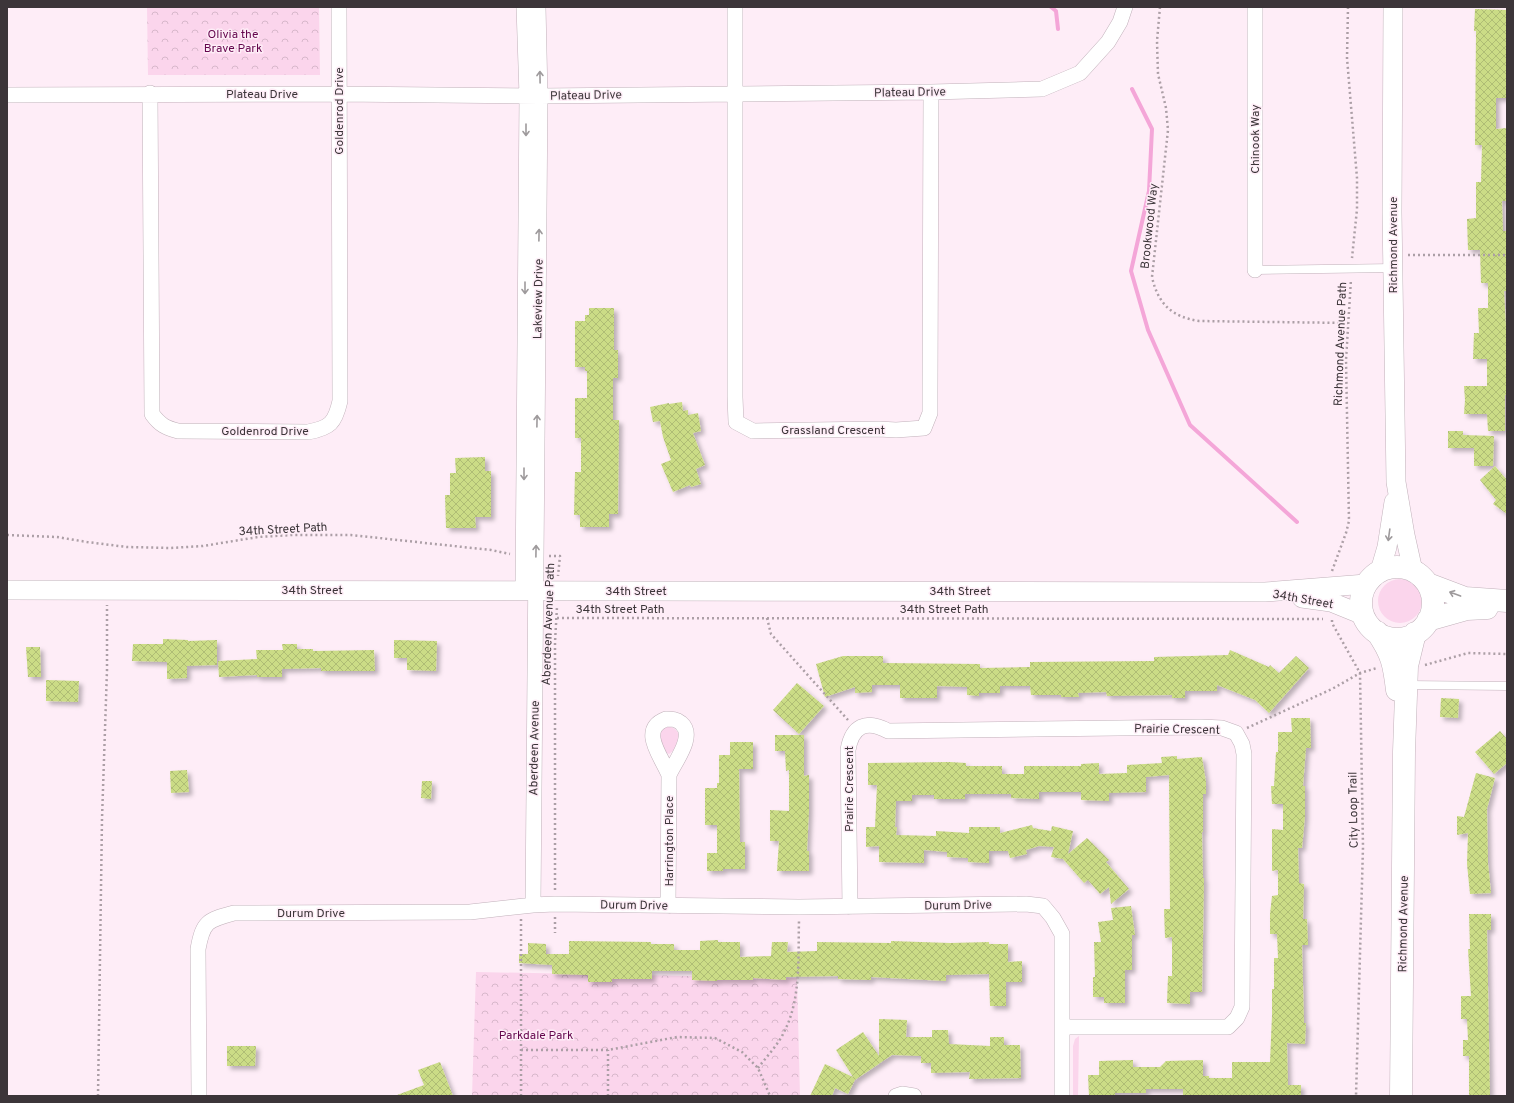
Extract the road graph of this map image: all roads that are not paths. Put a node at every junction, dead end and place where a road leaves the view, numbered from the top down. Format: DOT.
graph roads {
  1 [pos="339,7"];
  2 [pos="524,7"];
  3 [pos="538,7"];
  4 [pos="735,7"];
  5 [pos="1125,7"];
  6 [pos="1255,7"];
  7 [pos="1393,7"];
  8 [pos="931,92"];
  9 [pos="150,93"];
  10 [pos="735,93"];
  11 [pos="7,94"];
  12 [pos="339,94"];
  13 [pos="533,96"];
  14 [pos="1392,262"];
  15 [pos="1255,270"];
  16 [pos="1396,482"];
  17 [pos="1420,577"];
  18 [pos="1373,578"];
  19 [pos="7,590"];
  20 [pos="529,590"];
  21 [pos="1507,601"];
  22 [pos="1331,603"];
  23 [pos="1507,607"];
  24 [pos="1363,615"];
  25 [pos="1422,627"];
  26 [pos="1377,632"];
  27 [pos="1402,673"];
  28 [pos="1507,686"];
  29 [pos="669,775"];
  30 [pos="527,906"];
  31 [pos="668,906"];
  32 [pos="850,907"];
  33 [pos="1062,1027"];
  34 [pos="199,1096"];
  35 [pos="896,1096"];
  36 [pos="914,1096"];
  37 [pos="1062,1096"];
  38 [pos="1401,1096"];
  1 -- 12 [label="street, Goldenrod Drive"];
  2 -- 13 [label="street, Lakeview Drive"];
  13 -- 3 [label="street, Lakeview Drive, one-way"];
  4 -- 10 [label="street"];
  5 -- 8 [label="street, Plateau Drive"];
  6 -- 15 [label="street, Chinook Way"];
  7 -- 14 [label="street, Richmond Avenue"];
  8 -- 10 [label="street, Plateau Drive"];
  8 -- 10 [label="street, Grassland Crescent"];
  9 -- 11 [label="street, Plateau Drive"];
  9 -- 12 [label="street, Plateau Drive"];
  9 -- 12 [label="street, Goldenrod Drive"];
  10 -- 13 [label="street, Plateau Drive"];
  12 -- 13 [label="street, Plateau Drive"];
  13 -- 20 [label="street, Lakeview Drive"];
  14 -- 15 [label="lane"];
  14 -- 16 [label="street, Richmond Avenue"];
  16 -- 17 [label="street, Richmond Avenue"];
  16 -- 18 [label="street, Richmond Avenue, one-way"];
  17 -- 18 [label="main road"];
  21 -- 17 [label="main road, one-way"];
  17 -- 25 [label="main road"];
  18 -- 22 [label="street, 34th Street"];
  18 -- 24 [label="main road"];
  19 -- 20 [label="street, 34th Street"];
  20 -- 22 [label="street, 34th Street"];
  20 -- 30 [label="street, Aberdeen Avenue"];
  22 -- 24 [label="street, 34th Street"];
  23 -- 25 [label="main road"];
  24 -- 26 [label="main road"];
  25 -- 26 [label="main road"];
  25 -- 27 [label="main road, Richmond Avenue"];
  26 -- 27 [label="main road, Richmond Avenue"];
  27 -- 28 [label="lane"];
  27 -- 38 [label="main road, Richmond Avenue"];
  29 -- 31 [label="street, Harrington Place"];
  30 -- 31 [label="street, Durum Drive"];
  30 -- 34 [label="street, Durum Drive"];
  31 -- 32 [label="street, Durum Drive"];
  32 -- 33 [label="street, Durum Drive"];
  32 -- 33 [label="street, Prairie Crescent"];
  33 -- 37 [label="street, Durum Drive"];
  35 -- 36 [label="street"];
}
